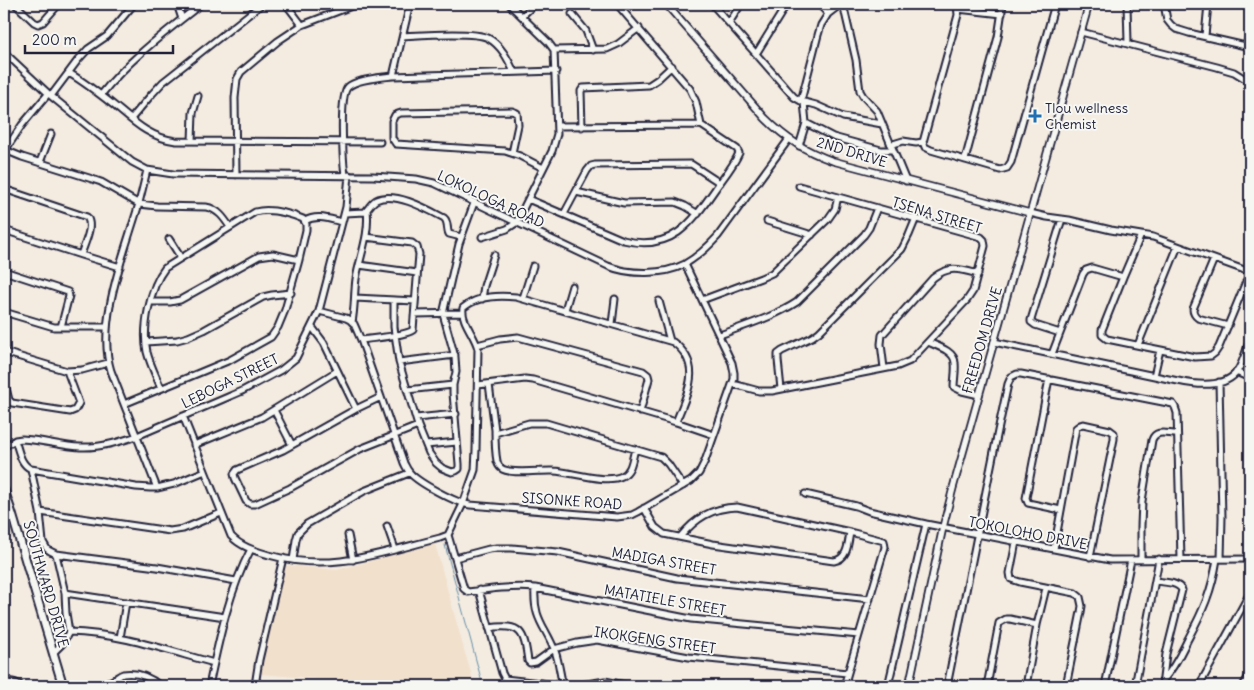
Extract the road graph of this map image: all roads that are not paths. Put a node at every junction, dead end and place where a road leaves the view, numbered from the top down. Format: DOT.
graph roads {
  1 [pos="15,4"];
  2 [pos="59,4"];
  3 [pos="134,4"];
  4 [pos="177,4"];
  5 [pos="201,4"];
  6 [pos="262,4"];
  7 [pos="286,4"];
  8 [pos="331,4"];
  9 [pos="357,4"];
  10 [pos="410,4"];
  11 [pos="510,4"];
  12 [pos="535,4"];
  13 [pos="617,4"];
  14 [pos="666,4"];
  15 [pos="712,4"];
  16 [pos="741,4"];
  17 [pos="787,4"];
  18 [pos="819,4"];
  19 [pos="842,4"];
  20 [pos="1003,4"];
  21 [pos="1055,4"];
  22 [pos="1089,4"];
  23 [pos="1127,4"];
  24 [pos="1164,4"];
  25 [pos="1208,4"];
  26 [pos="958,6"];
  27 [pos="334,12"];
  28 [pos="572,14"];
  29 [pos="828,14"];
  30 [pos="1002,14"];
  31 [pos="522,16"];
  32 [pos="182,19"];
  33 [pos="730,23"];
  34 [pos="302,25"];
  35 [pos="1250,27"];
  36 [pos="639,28"];
  37 [pos="1081,32"];
  38 [pos="403,36"];
  39 [pos="1205,36"];
  40 [pos="1128,43"];
  41 [pos="1249,46"];
  42 [pos="554,50"];
  43 [pos="593,50"];
  44 [pos="4,52"];
  45 [pos="756,54"];
  46 [pos="672,66"];
  47 [pos="556,71"];
  48 [pos="514,72"];
  49 [pos="69,73"];
  50 [pos="393,76"];
  51 [pos="1250,82"];
  52 [pos="49,95"];
  53 [pos="101,95"];
  54 [pos="198,96"];
  55 [pos="803,101"];
  56 [pos="131,119"];
  57 [pos="806,123"];
  58 [pos="882,124"];
  59 [pos="701,125"];
  60 [pos="558,126"];
  61 [pos="582,126"];
  62 [pos="51,134"];
  63 [pos="789,139"];
  64 [pos="192,141"];
  65 [pos="236,141"];
  66 [pos="343,142"];
  67 [pos="380,142"];
  68 [pos="923,142"];
  69 [pos="799,146"];
  70 [pos="891,148"];
  71 [pos="5,152"];
  72 [pos="512,153"];
  73 [pos="965,160"];
  74 [pos="40,162"];
  75 [pos="543,168"];
  76 [pos="147,170"];
  77 [pos="236,175"];
  78 [pos="347,175"];
  79 [pos="906,181"];
  80 [pos="720,182"];
  81 [pos="799,186"];
  82 [pos="4,189"];
  83 [pos="576,192"];
  84 [pos="838,197"];
  85 [pos="528,199"];
  86 [pos="474,203"];
  87 [pos="139,204"];
  88 [pos="876,208"];
  89 [pos="367,210"];
  90 [pos="345,213"];
  91 [pos="1030,213"];
  92 [pos="564,214"];
  93 [pos="698,214"];
  94 [pos="916,218"];
  95 [pos="508,219"];
  96 [pos="1062,219"];
  97 [pos="305,221"];
  98 [pos="342,222"];
  99 [pos="767,222"];
  100 [pos="516,223"];
  101 [pos="230,227"];
  102 [pos="4,230"];
  103 [pos="498,231"];
  104 [pos="812,235"];
  105 [pos="1141,235"];
  106 [pos="366,237"];
  107 [pos="461,237"];
  108 [pos="482,237"];
  109 [pos="169,239"];
  110 [pos="1178,246"];
  111 [pos="80,255"];
  112 [pos="494,255"];
  113 [pos="180,258"];
  114 [pos="1214,259"];
  115 [pos="299,260"];
  116 [pos="685,264"];
  117 [pos="359,265"];
  118 [pos="533,266"];
  119 [pos="120,267"];
  120 [pos="4,271"];
  121 [pos="1250,272"];
  122 [pos="417,273"];
  123 [pos="978,274"];
  124 [pos="1123,277"];
  125 [pos="572,286"];
  126 [pos="291,293"];
  127 [pos="355,298"];
  128 [pos="523,298"];
  129 [pos="482,299"];
  130 [pos="615,299"];
  131 [pos="394,300"];
  132 [pos="702,300"];
  133 [pos="659,301"];
  134 [pos="150,302"];
  135 [pos="416,302"];
  136 [pos="565,310"];
  137 [pos="319,311"];
  138 [pos="4,312"];
  139 [pos="462,313"];
  140 [pos="415,314"];
  141 [pos="443,314"];
  142 [pos="352,322"];
  143 [pos="612,324"];
  144 [pos="1228,326"];
  145 [pos="107,327"];
  146 [pos="61,328"];
  147 [pos="312,328"];
  148 [pos="1060,333"];
  149 [pos="395,335"];
  150 [pos="720,335"];
  151 [pos="1250,339"];
  152 [pos="361,340"];
  153 [pos="670,341"];
  154 [pos="146,342"];
  155 [pos="928,342"];
  156 [pos="994,342"];
  157 [pos="477,345"];
  158 [pos="1138,345"];
  159 [pos="1160,350"];
  160 [pos="4,352"];
  161 [pos="455,354"];
  162 [pos="1052,354"];
  163 [pos="399,362"];
  164 [pos="108,363"];
  165 [pos="884,368"];
  166 [pos="67,371"];
  167 [pos="337,371"];
  168 [pos="1236,372"];
  169 [pos="1154,376"];
  170 [pos="1250,378"];
  171 [pos="1048,379"];
  172 [pos="4,380"];
  173 [pos="1219,382"];
  174 [pos="489,384"];
  175 [pos="733,384"];
  176 [pos="453,385"];
  177 [pos="478,386"];
  178 [pos="161,388"];
  179 [pos="781,389"];
  180 [pos="407,390"];
  181 [pos="979,395"];
  182 [pos="381,397"];
  183 [pos="124,404"];
  184 [pos="356,408"];
  185 [pos="274,410"];
  186 [pos="640,412"];
  187 [pos="456,414"];
  188 [pos="183,416"];
  189 [pos="416,418"];
  190 [pos="676,422"];
  191 [pos="418,426"];
  192 [pos="495,434"];
  193 [pos="1177,434"];
  194 [pos="714,435"];
  195 [pos="137,436"];
  196 [pos="394,436"];
  197 [pos="16,440"];
  198 [pos="457,442"];
  199 [pos="194,445"];
  200 [pos="292,445"];
  201 [pos="426,446"];
  202 [pos="4,447"];
  203 [pos="635,449"];
  204 [pos="31,469"];
  205 [pos="205,471"];
  206 [pos="409,473"];
  207 [pos="683,486"];
  208 [pos="157,488"];
  209 [pos="4,490"];
  210 [pos="805,494"];
  211 [pos="463,504"];
  212 [pos="644,508"];
  213 [pos="1061,510"];
  214 [pos="40,512"];
  215 [pos="221,513"];
  216 [pos="926,524"];
  217 [pos="388,526"];
  218 [pos="944,527"];
  219 [pos="850,532"];
  220 [pos="978,534"];
  221 [pos="348,535"];
  222 [pos="448,535"];
  223 [pos="680,537"];
  224 [pos="1016,542"];
  225 [pos="251,549"];
  226 [pos="395,549"];
  227 [pos="1054,549"];
  228 [pos="56,554"];
  229 [pos="1090,557"];
  230 [pos="283,558"];
  231 [pos="455,558"];
  232 [pos="1180,559"];
  233 [pos="1219,559"];
  234 [pos="1250,559"];
  235 [pos="293,560"];
  236 [pos="353,560"];
  237 [pos="1131,560"];
  238 [pos="1141,560"];
  239 [pos="1159,560"];
  240 [pos="236,581"];
  241 [pos="1156,581"];
  242 [pos="535,588"];
  243 [pos="1046,588"];
  244 [pos="480,590"];
  245 [pos="65,593"];
  246 [pos="1250,593"];
  247 [pos="870,599"];
  248 [pos="126,602"];
  249 [pos="225,618"];
  250 [pos="1037,626"];
  251 [pos="489,628"];
  252 [pos="69,632"];
  253 [pos="859,635"];
  254 [pos="120,638"];
  255 [pos="554,649"];
  256 [pos="53,653"];
  257 [pos="214,663"];
  258 [pos="848,673"];
  259 [pos="1250,674"];
  260 [pos="1164,678"];
  261 [pos="115,679"];
  262 [pos="4,681"];
  263 [pos="258,683"];
  264 [pos="21,686"];
  265 [pos="63,686"];
  266 [pos="94,686"];
  267 [pos="117,686"];
  268 [pos="160,686"];
  269 [pos="209,686"];
  270 [pos="563,686"];
  271 [pos="574,686"];
  272 [pos="630,686"];
  273 [pos="844,686"];
  274 [pos="888,686"];
  275 [pos="909,686"];
  276 [pos="948,686"];
  277 [pos="986,686"];
  278 [pos="1026,686"];
  279 [pos="1066,686"];
  280 [pos="1105,686"];
  281 [pos="1109,686"];
  282 [pos="1135,686"];
  283 [pos="1162,686"];
  284 [pos="1199,686"];
  285 [pos="1243,686"];
  1 -- 2 [label="street"];
  3 -- 49 [label="street"];
  4 -- 32 [label="street"];
  5 -- 32 [label="street"];
  6 -- 56 [label="street"];
  7 -- 34 [label="street"];
  8 -- 27 [label="street"];
  9 -- 27 [label="street"];
  10 -- 38 [label="street"];
  11 -- 31 [label="street"];
  12 -- 31 [label="street"];
  13 -- 36 [label="street"];
  14 -- 63 [label="street, 2ND DRIVE"];
  15 -- 33 [label="street"];
  16 -- 33 [label="street"];
  17 -- 45 [label="street"];
  18 -- 29 [label="street"];
  19 -- 29 [label="street"];
  19 -- 58 [label="street"];
  20 -- 30 [label="street"];
  21 -- 73 [label="street"];
  22 -- 37 [label="street, FREEDOM DRIVE"];
  23 -- 40 [label="street"];
  24 -- 39 [label="street"];
  25 -- 39 [label="street"];
  26 -- 30 [label="street"];
  26 -- 68 [label="street"];
  27 -- 34 [label="street"];
  28 -- 43 [label="street"];
  29 -- 55 [label="street"];
  30 -- 73 [label="street"];
  31 -- 42 [label="street"];
  32 -- 53 [label="street"];
  33 -- 45 [label="street"];
  34 -- 65 [label="street"];
  35 -- 41 [label="street"];
  36 -- 43 [label="street"];
  36 -- 46 [label="street"];
  37 -- 40 [label="street"];
  37 -- 91 [label="street, FREEDOM DRIVE"];
  38 -- 48 [label="street"];
  38 -- 50 [label="street"];
  39 -- 41 [label="street"];
  40 -- 51 [label="street"];
  42 -- 43 [label="street"];
  42 -- 47 [label="street"];
  44 -- 52 [label="street, LOKOLOGA ROAD"];
  45 -- 55 [label="street"];
  46 -- 59 [label="street"];
  46 -- 61 [label="street"];
  47 -- 48 [label="street"];
  47 -- 60 [label="street"];
  48 -- 50 [label="street"];
  49 -- 52 [label="street"];
  49 -- 53 [label="street"];
  50 -- 66 [label="street, LEBOGA STREET"];
  52 -- 71 [label="street"];
  52 -- 76 [label="street, LOKOLOGA ROAD"];
  53 -- 56 [label="street"];
  54 -- 64 [label="street"];
  55 -- 57 [label="street"];
  55 -- 58 [label="street"];
  56 -- 64 [label="street"];
  57 -- 69 [label="street"];
  57 -- 70 [label="street"];
  58 -- 70 [label="street"];
  59 -- 61 [label="street"];
  59 -- 80 [label="street"];
  60 -- 61 [label="street"];
  60 -- 75 [label="street"];
  62 -- 74 [label="street"];
  63 -- 69 [label="street, 2ND DRIVE"];
  63 -- 116 [label="street, LOKOLOGA ROAD"];
  64 -- 65 [label="street"];
  65 -- 66 [label="street"];
  65 -- 77 [label="street"];
  66 -- 67 [label="street"];
  66 -- 78 [label="street, LEBOGA STREET"];
  68 -- 70 [label="street"];
  68 -- 73 [label="street"];
  69 -- 79 [label="street, 2ND DRIVE"];
  70 -- 79 [label="street"];
  71 -- 74 [label="street"];
  72 -- 72 [label="street"];
  72 -- 75 [label="street"];
  74 -- 87 [label="street"];
  75 -- 85 [label="street"];
  76 -- 77 [label="street, LOKOLOGA ROAD"];
  76 -- 87 [label="street"];
  77 -- 78 [label="street, LOKOLOGA ROAD"];
  78 -- 86 [label="street, LOKOLOGA ROAD"];
  78 -- 90 [label="street, LEBOGA STREET"];
  79 -- 91 [label="street, 2ND DRIVE"];
  80 -- 83 [label="street"];
  80 -- 93 [label="street"];
  81 -- 84 [label="street, TSENA STREET"];
  82 -- 111 [label="street"];
  83 -- 92 [label="street"];
  83 -- 93 [label="street"];
  84 -- 88 [label="street, TSENA STREET"];
  84 -- 104 [label="street"];
  85 -- 92 [label="street"];
  85 -- 100 [label="street"];
  86 -- 95 [label="street, LOKOLOGA ROAD"];
  86 -- 107 [label="street"];
  87 -- 101 [label="street"];
  87 -- 119 [label="street"];
  88 -- 94 [label="street, TSENA STREET"];
  88 -- 150 [label="street"];
  89 -- 90 [label="street"];
  89 -- 106 [label="street"];
  89 -- 107 [label="street"];
  90 -- 98 [label="street, LEBOGA STREET"];
  91 -- 96 [label="street"];
  91 -- 156 [label="street, FREEDOM DRIVE"];
  92 -- 93 [label="street"];
  94 -- 123 [label="street, TSENA STREET"];
  94 -- 179 [label="street"];
  95 -- 100 [label="street, LOKOLOGA ROAD"];
  95 -- 103 [label="street"];
  96 -- 105 [label="street"];
  96 -- 148 [label="street"];
  97 -- 98 [label="street"];
  97 -- 101 [label="street"];
  97 -- 115 [label="street"];
  98 -- 137 [label="street, LEBOGA STREET"];
  99 -- 104 [label="street"];
  100 -- 103 [label="street"];
  100 -- 116 [label="street, LOKOLOGA ROAD"];
  101 -- 113 [label="street"];
  102 -- 111 [label="street"];
  103 -- 108 [label="street"];
  104 -- 132 [label="street"];
  105 -- 110 [label="street"];
  105 -- 124 [label="street"];
  106 -- 117 [label="street"];
  106 -- 122 [label="street"];
  107 -- 141 [label="street"];
  109 -- 113 [label="street"];
  110 -- 114 [label="street"];
  110 -- 158 [label="street"];
  111 -- 119 [label="street"];
  112 -- 129 [label="street"];
  113 -- 134 [label="street"];
  114 -- 121 [label="street"];
  114 -- 144 [label="street"];
  115 -- 126 [label="street"];
  115 -- 134 [label="street"];
  116 -- 132 [label="street, SISONKE ROAD"];
  117 -- 122 [label="street"];
  117 -- 127 [label="street"];
  118 -- 128 [label="street"];
  119 -- 145 [label="street"];
  120 -- 146 [label="street"];
  121 -- 144 [label="street"];
  122 -- 135 [label="street"];
  123 -- 155 [label="street, TSENA STREET"];
  123 -- 165 [label="street"];
  124 -- 148 [label="street"];
  124 -- 158 [label="street"];
  125 -- 136 [label="street"];
  126 -- 154 [label="street"];
  126 -- 178 [label="street"];
  127 -- 131 [label="street"];
  127 -- 142 [label="street"];
  128 -- 129 [label="street"];
  128 -- 136 [label="street"];
  129 -- 139 [label="street"];
  130 -- 143 [label="street"];
  131 -- 135 [label="street"];
  131 -- 149 [label="street"];
  132 -- 150 [label="street, SISONKE ROAD"];
  133 -- 153 [label="street"];
  134 -- 154 [label="street"];
  135 -- 140 [label="street"];
  136 -- 143 [label="street"];
  137 -- 142 [label="street"];
  137 -- 147 [label="street, LEBOGA STREET"];
  138 -- 146 [label="street"];
  139 -- 141 [label="street"];
  139 -- 157 [label="street"];
  140 -- 141 [label="street"];
  140 -- 149 [label="street"];
  141 -- 161 [label="street"];
  142 -- 152 [label="street"];
  143 -- 153 [label="street"];
  144 -- 159 [label="street"];
  145 -- 146 [label="street"];
  145 -- 164 [label="street"];
  147 -- 167 [label="street"];
  147 -- 188 [label="street, LEBOGA STREET"];
  148 -- 162 [label="street"];
  149 -- 152 [label="street"];
  149 -- 163 [label="street"];
  150 -- 175 [label="street, SISONKE ROAD"];
  151 -- 168 [label="street"];
  152 -- 182 [label="street"];
  153 -- 190 [label="street"];
  154 -- 178 [label="street"];
  155 -- 165 [label="street, TSENA STREET"];
  155 -- 181 [label="street"];
  156 -- 162 [label="street"];
  156 -- 181 [label="street, FREEDOM DRIVE"];
  157 -- 177 [label="street"];
  157 -- 186 [label="street"];
  158 -- 159 [label="street"];
  159 -- 169 [label="street"];
  160 -- 166 [label="street"];
  161 -- 163 [label="street"];
  161 -- 176 [label="street"];
  162 -- 169 [label="street"];
  163 -- 180 [label="street"];
  164 -- 166 [label="street"];
  164 -- 183 [label="street"];
  165 -- 179 [label="street, TSENA STREET"];
  166 -- 172 [label="street"];
  167 -- 184 [label="street"];
  167 -- 185 [label="street"];
  168 -- 170 [label="street"];
  168 -- 173 [label="street"];
  169 -- 173 [label="street"];
  171 -- 193 [label="street"];
  171 -- 213 [label="street"];
  171 -- 220 [label="street"];
  173 -- 233 [label="street"];
  174 -- 177 [label="street"];
  174 -- 186 [label="street"];
  174 -- 192 [label="street"];
  175 -- 179 [label="street, TSENA STREET"];
  175 -- 194 [label="street, SISONKE ROAD"];
  176 -- 180 [label="street"];
  176 -- 187 [label="street"];
  177 -- 211 [label="street"];
  178 -- 183 [label="street"];
  180 -- 189 [label="street"];
  181 -- 218 [label="street, FREEDOM DRIVE"];
  182 -- 184 [label="street"];
  182 -- 196 [label="street"];
  183 -- 195 [label="street"];
  184 -- 200 [label="street"];
  185 -- 199 [label="street"];
  185 -- 200 [label="street"];
  186 -- 190 [label="street"];
  187 -- 189 [label="street"];
  187 -- 198 [label="street"];
  188 -- 195 [label="street, LEBOGA STREET"];
  188 -- 199 [label="street"];
  189 -- 191 [label="street"];
  190 -- 194 [label="street"];
  191 -- 196 [label="street"];
  191 -- 201 [label="street"];
  192 -- 203 [label="street"];
  192 -- 203 [label="street"];
  193 -- 232 [label="street"];
  193 -- 238 [label="street"];
  194 -- 207 [label="street, SISONKE ROAD"];
  195 -- 197 [label="street, LEBOGA STREET"];
  195 -- 208 [label="street"];
  196 -- 200 [label="street"];
  196 -- 206 [label="street"];
  197 -- 202 [label="street"];
  197 -- 204 [label="street"];
  198 -- 201 [label="street"];
  198 -- 201 [label="street"];
  199 -- 205 [label="street"];
  203 -- 207 [label="street"];
  204 -- 208 [label="street"];
  204 -- 214 [label="street"];
  205 -- 208 [label="street"];
  205 -- 215 [label="street"];
  206 -- 211 [label="street, SISONKE ROAD"];
  206 -- 235 [label="street"];
  207 -- 212 [label="street, SISONKE ROAD"];
  209 -- 256 [label="main road, SOUTHWARD DRIVE"];
  210 -- 216 [label="street, TOKOLOHO DRIVE"];
  211 -- 212 [label="street, SISONKE ROAD"];
  211 -- 222 [label="street"];
  212 -- 223 [label="street"];
  213 -- 227 [label="street"];
  213 -- 229 [label="street"];
  214 -- 215 [label="street"];
  214 -- 228 [label="street"];
  215 -- 225 [label="street"];
  216 -- 218 [label="street, TOKOLOHO DRIVE"];
  216 -- 274 [label="street"];
  217 -- 226 [label="street"];
  218 -- 220 [label="street, TOKOLOHO DRIVE"];
  218 -- 275 [label="street, FREEDOM DRIVE"];
  219 -- 223 [label="street"];
  219 -- 223 [label="street"];
  219 -- 247 [label="street"];
  220 -- 224 [label="street, TOKOLOHO DRIVE"];
  220 -- 276 [label="street"];
  221 -- 236 [label="street"];
  222 -- 226 [label="street"];
  222 -- 231 [label="street"];
  224 -- 227 [label="street, TOKOLOHO DRIVE"];
  224 -- 243 [label="street"];
  225 -- 230 [label="street"];
  225 -- 240 [label="street"];
  226 -- 236 [label="street"];
  227 -- 229 [label="street, TOKOLOHO DRIVE"];
  228 -- 240 [label="street"];
  228 -- 245 [label="street"];
  229 -- 237 [label="street, TOKOLOHO DRIVE"];
  230 -- 235 [label="street"];
  230 -- 263 [label="street"];
  231 -- 244 [label="street, MATATIELE STREET"];
  231 -- 247 [label="street, MADIGA STREET"];
  232 -- 233 [label="street, TOKOLOHO DRIVE"];
  232 -- 239 [label="street, TOKOLOHO DRIVE"];
  233 -- 234 [label="street, TOKOLOHO DRIVE"];
  233 -- 260 [label="street"];
  235 -- 236 [label="street"];
  237 -- 238 [label="street, TOKOLOHO DRIVE"];
  237 -- 280 [label="street"];
  238 -- 239 [label="street, TOKOLOHO DRIVE"];
  239 -- 241 [label="street"];
  240 -- 249 [label="street"];
  241 -- 260 [label="street"];
  241 -- 282 [label="street"];
  242 -- 244 [label="street, MATATIELE STREET"];
  242 -- 253 [label="street, MATATIELE STREET"];
  242 -- 255 [label="street"];
  243 -- 250 [label="street"];
  243 -- 279 [label="street"];
  244 -- 251 [label="street"];
  245 -- 248 [label="street"];
  245 -- 252 [label="street"];
  246 -- 284 [label="street"];
  247 -- 253 [label="street"];
  248 -- 249 [label="street"];
  248 -- 254 [label="street"];
  249 -- 257 [label="street"];
  250 -- 277 [label="street"];
  250 -- 278 [label="street"];
  251 -- 255 [label="street, IKOKGENG STREET"];
  251 -- 270 [label="street"];
  252 -- 254 [label="street"];
  252 -- 256 [label="street"];
  253 -- 258 [label="street"];
  254 -- 257 [label="street"];
  255 -- 258 [label="street, IKOKGENG STREET"];
  255 -- 270 [label="street"];
  256 -- 265 [label="main road, SOUTHWARD DRIVE"];
  257 -- 269 [label="street"];
  258 -- 273 [label="street"];
  259 -- 285 [label="street"];
  260 -- 283 [label="street"];
  261 -- 266 [label="street"];
  261 -- 267 [label="street"];
  261 -- 268 [label="street"];
  262 -- 264 [label="street"];
  270 -- 271 [label="street"];
  271 -- 272 [label="street"];
  280 -- 281 [label="street"];
}
